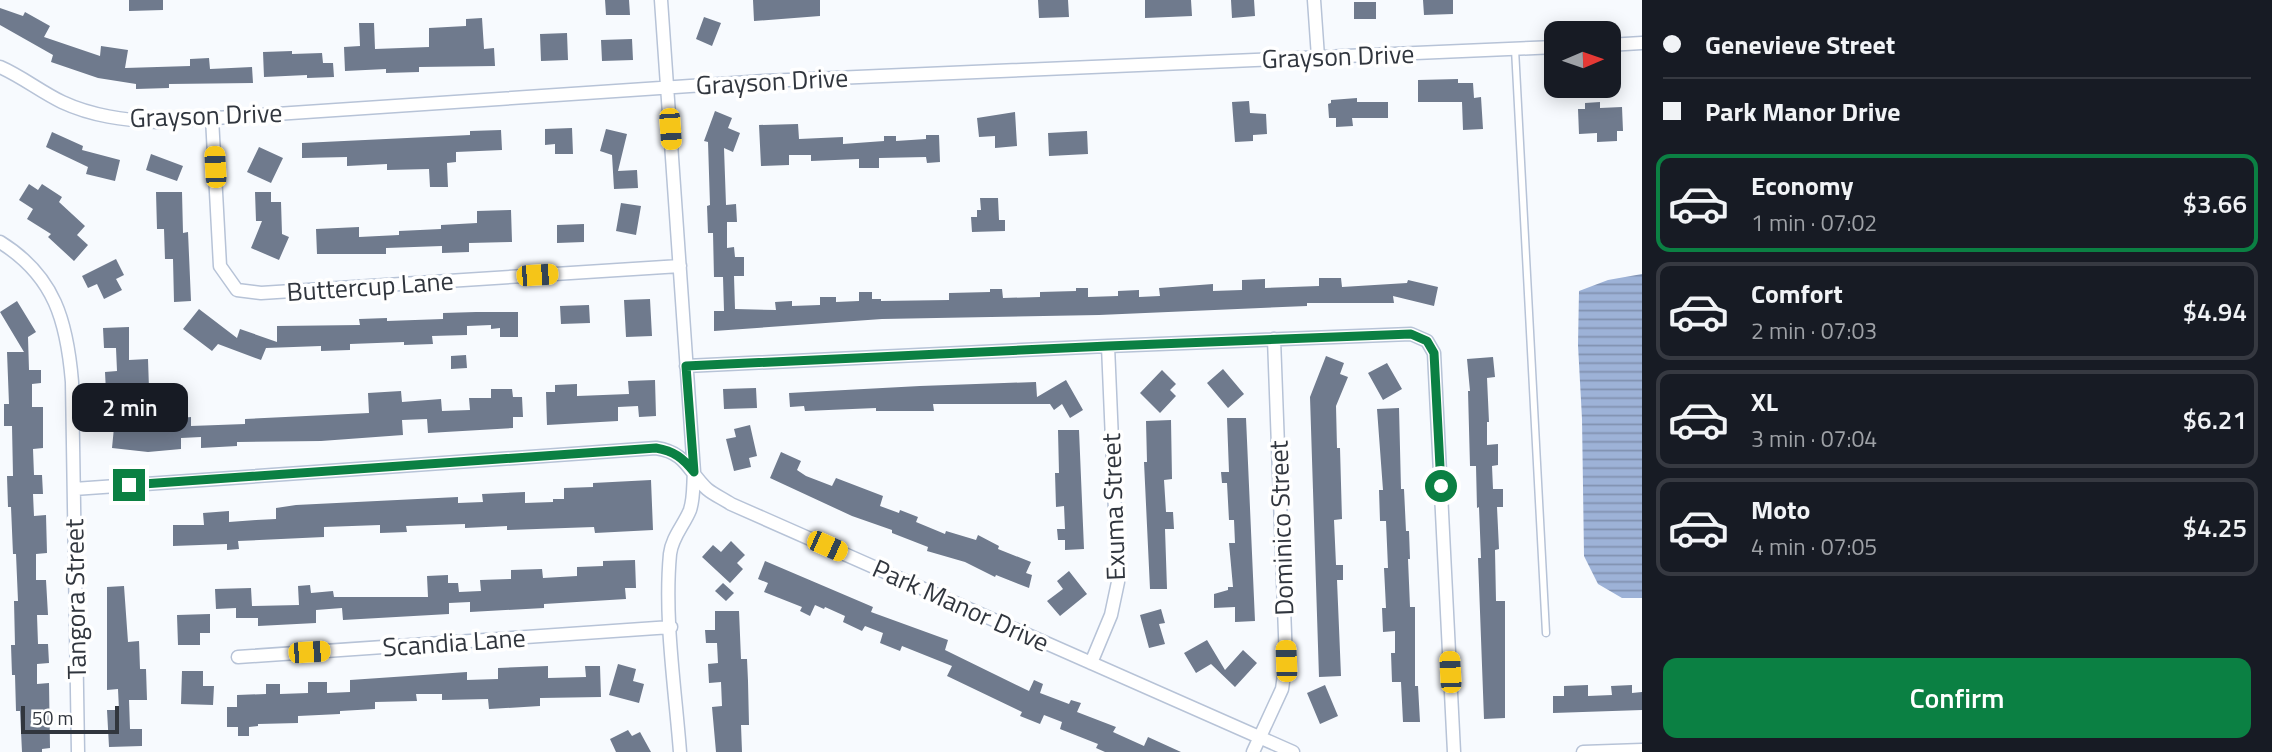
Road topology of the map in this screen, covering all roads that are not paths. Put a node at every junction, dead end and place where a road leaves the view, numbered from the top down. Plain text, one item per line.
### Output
1 (661, 0) edge
2 (1314, 0) edge
3 (1642, 43) edge
4 (1621, 44) edge
5 (1544, 48) edge
6 (1515, 49) junction
7 (1318, 57) junction
8 (0, 67) edge
9 (666, 87) junction
10 (212, 118) junction
11 (0, 242) edge
12 (680, 266) junction
13 (1274, 339) junction
14 (1108, 346) junction
15 (686, 366) junction
16 (694, 472) junction
17 (74, 489) junction
18 (671, 626) junction
19 (1546, 633) dead end
20 (238, 657) dead end
21 (1091, 663) junction
22 (1259, 738) junction
23 (1642, 750) edge
24 (78, 752) edge
25 (680, 752) edge
26 (1254, 752) edge
27 (1293, 752) edge
28 (1454, 752) edge
29 (1583, 752) edge

1 - 9 street
2 - 7 street
3 - 4 street
5 - 6 street, Grayson Drive
6 - 7 street, Grayson Drive
6 - 19 lane
7 - 9 street, Grayson Drive
8 - 10 street, Grayson Drive
9 - 10 street, Grayson Drive
9 - 12 street
10 - 12 street, Buttercup Lane
11 - 17 street
12 - 15 street
13 - 14 street
13 - 22 street, Dominico Street
13 - 28 street
14 - 15 street
14 - 21 street, Exuma Street
15 - 16 street
16 - 17 street, Park Manor Drive
16 - 18 street
16 - 21 street, Park Manor Drive
17 - 24 street, Tangora Street
18 - 20 street, Scandia Lane
18 - 25 street
21 - 22 street, Park Manor Drive
22 - 26 street, Dominico Street
22 - 27 street, Park Manor Drive
23 - 29 street

